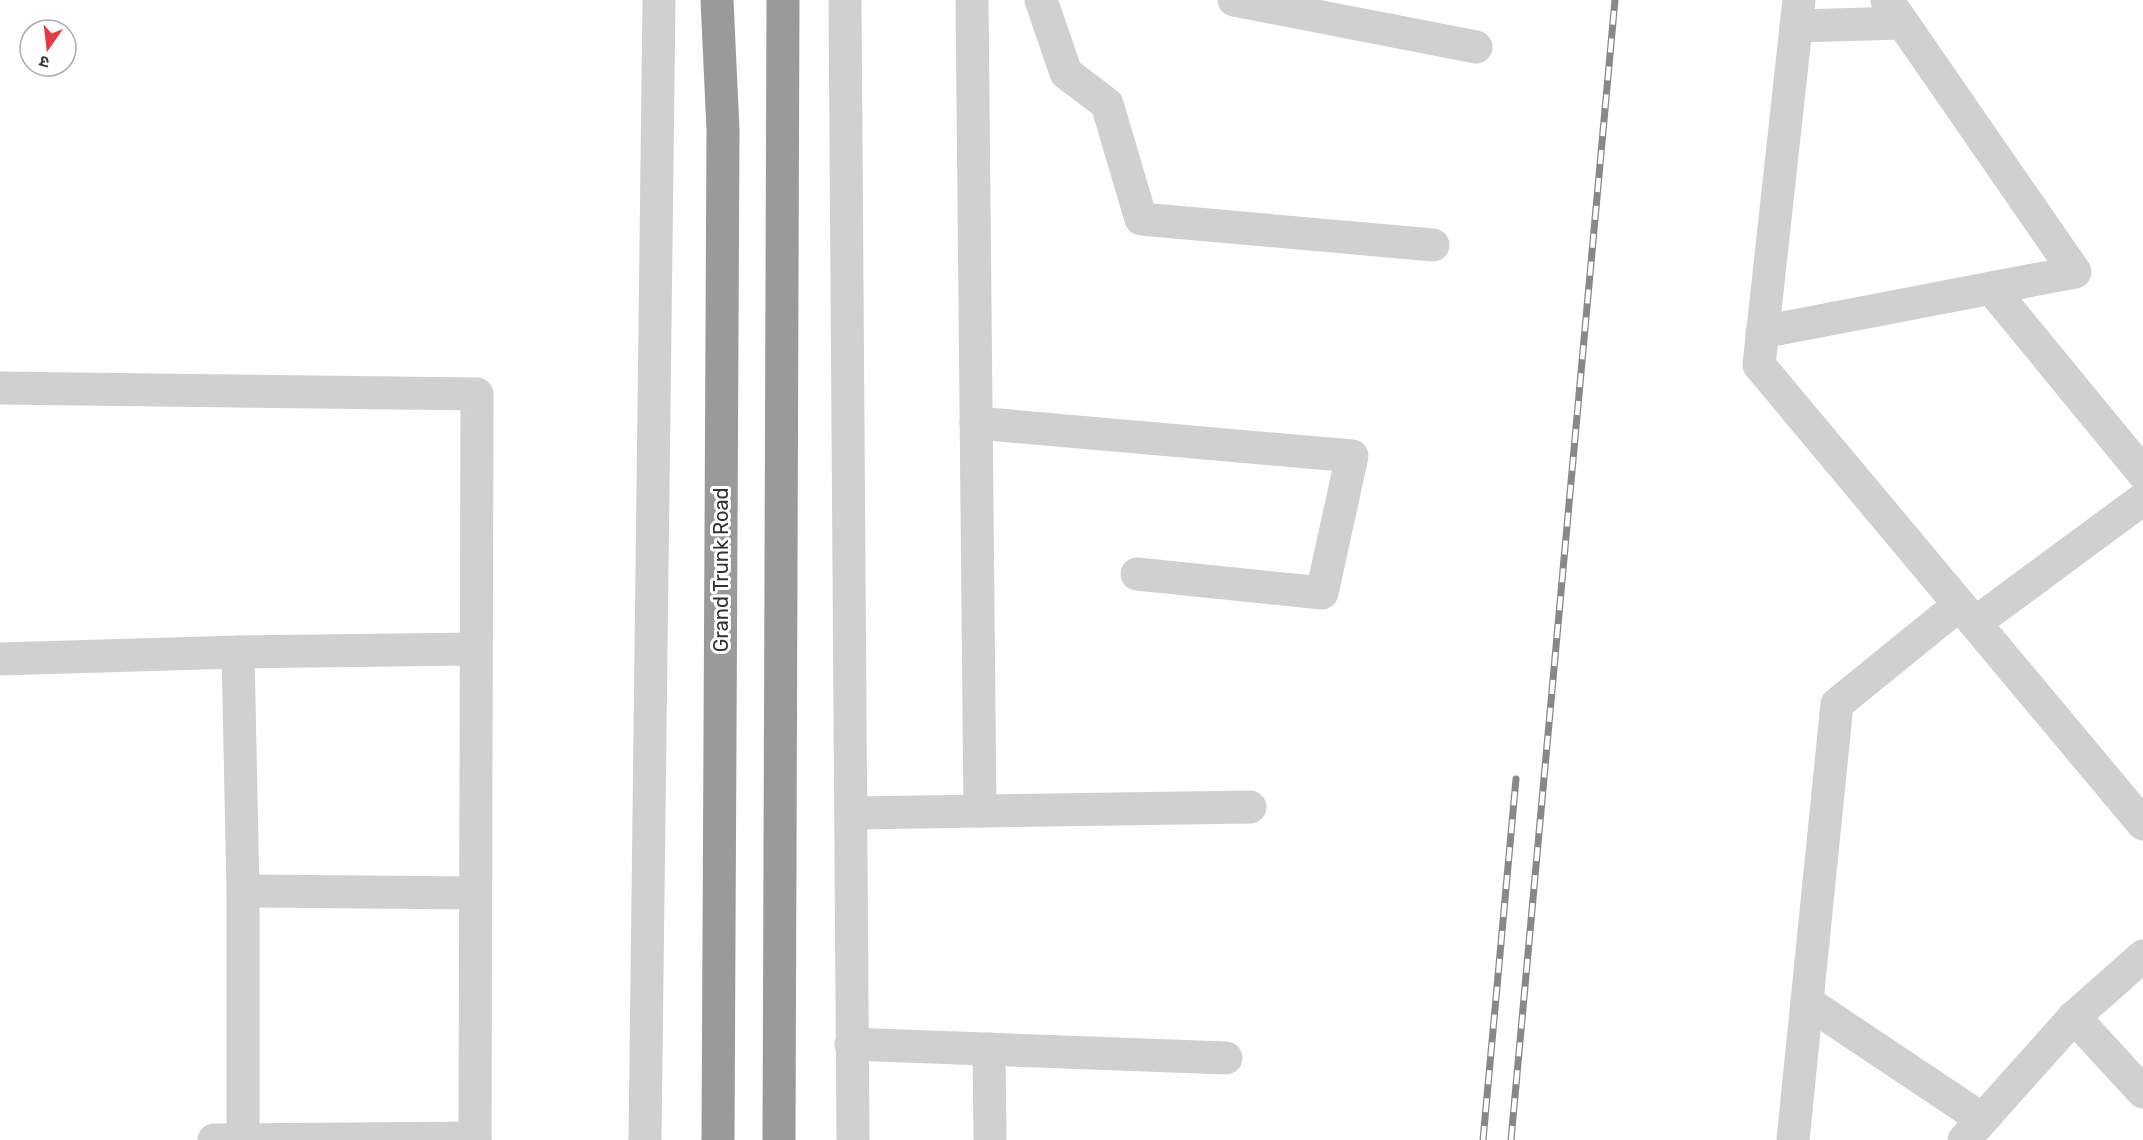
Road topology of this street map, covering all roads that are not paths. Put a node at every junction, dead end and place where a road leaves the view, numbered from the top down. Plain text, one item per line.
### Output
1 (659, 0) edge
2 (717, 0) edge
3 (783, 0) edge
4 (845, 0) edge
5 (972, 0) edge
6 (1041, 0) edge
7 (1234, 0) edge
8 (1895, 11) edge
9 (1363, 12) edge
10 (1797, 13) edge
11 (1476, 47) dead end
12 (1433, 245) dead end
13 (1991, 288) junction
14 (1762, 332) junction
15 (0, 388) edge
16 (976, 423) junction
17 (2143, 473) edge
18 (2143, 500) edge
19 (1137, 574) dead end
20 (1967, 614) junction
21 (476, 649) junction
22 (238, 652) junction
23 (0, 659) edge
24 (1250, 807) dead end
25 (980, 811) junction
26 (852, 813) junction
27 (2143, 824) edge
28 (243, 891) junction
29 (475, 893) junction
30 (2143, 956) edge
31 (1807, 1002) junction
32 (2074, 1017) junction
33 (851, 1044) junction
34 (989, 1049) junction
35 (1226, 1058) dead end
36 (2143, 1092) edge
37 (1973, 1129) edge
38 (228, 1139) edge
39 (475, 1139) edge
40 (645, 1140) edge
41 (718, 1140) edge
42 (778, 1140) edge
43 (853, 1140) edge
44 (990, 1140) edge
45 (1792, 1140) edge

1 - 40 street
2 - 41 highway, Grand Trunk Road
3 - 42 highway
4 - 26 street
5 - 16 street
6 - 12 street
7 - 9 street
8 - 10 street
8 - 13 street
9 - 11 street
10 - 14 street
13 - 14 street
13 - 17 street
14 - 20 street
15 - 21 street
16 - 19 street
16 - 25 street
18 - 20 street
20 - 27 street
20 - 31 street
21 - 22 street
21 - 29 street
22 - 23 street
22 - 28 street
24 - 25 street
25 - 26 street
26 - 33 street
28 - 29 street
28 - 38 street
29 - 39 street
30 - 32 street
31 - 37 street
31 - 45 street
32 - 36 street
32 - 37 street
33 - 34 street
33 - 43 street
34 - 35 street
34 - 44 street
38 - 39 street

